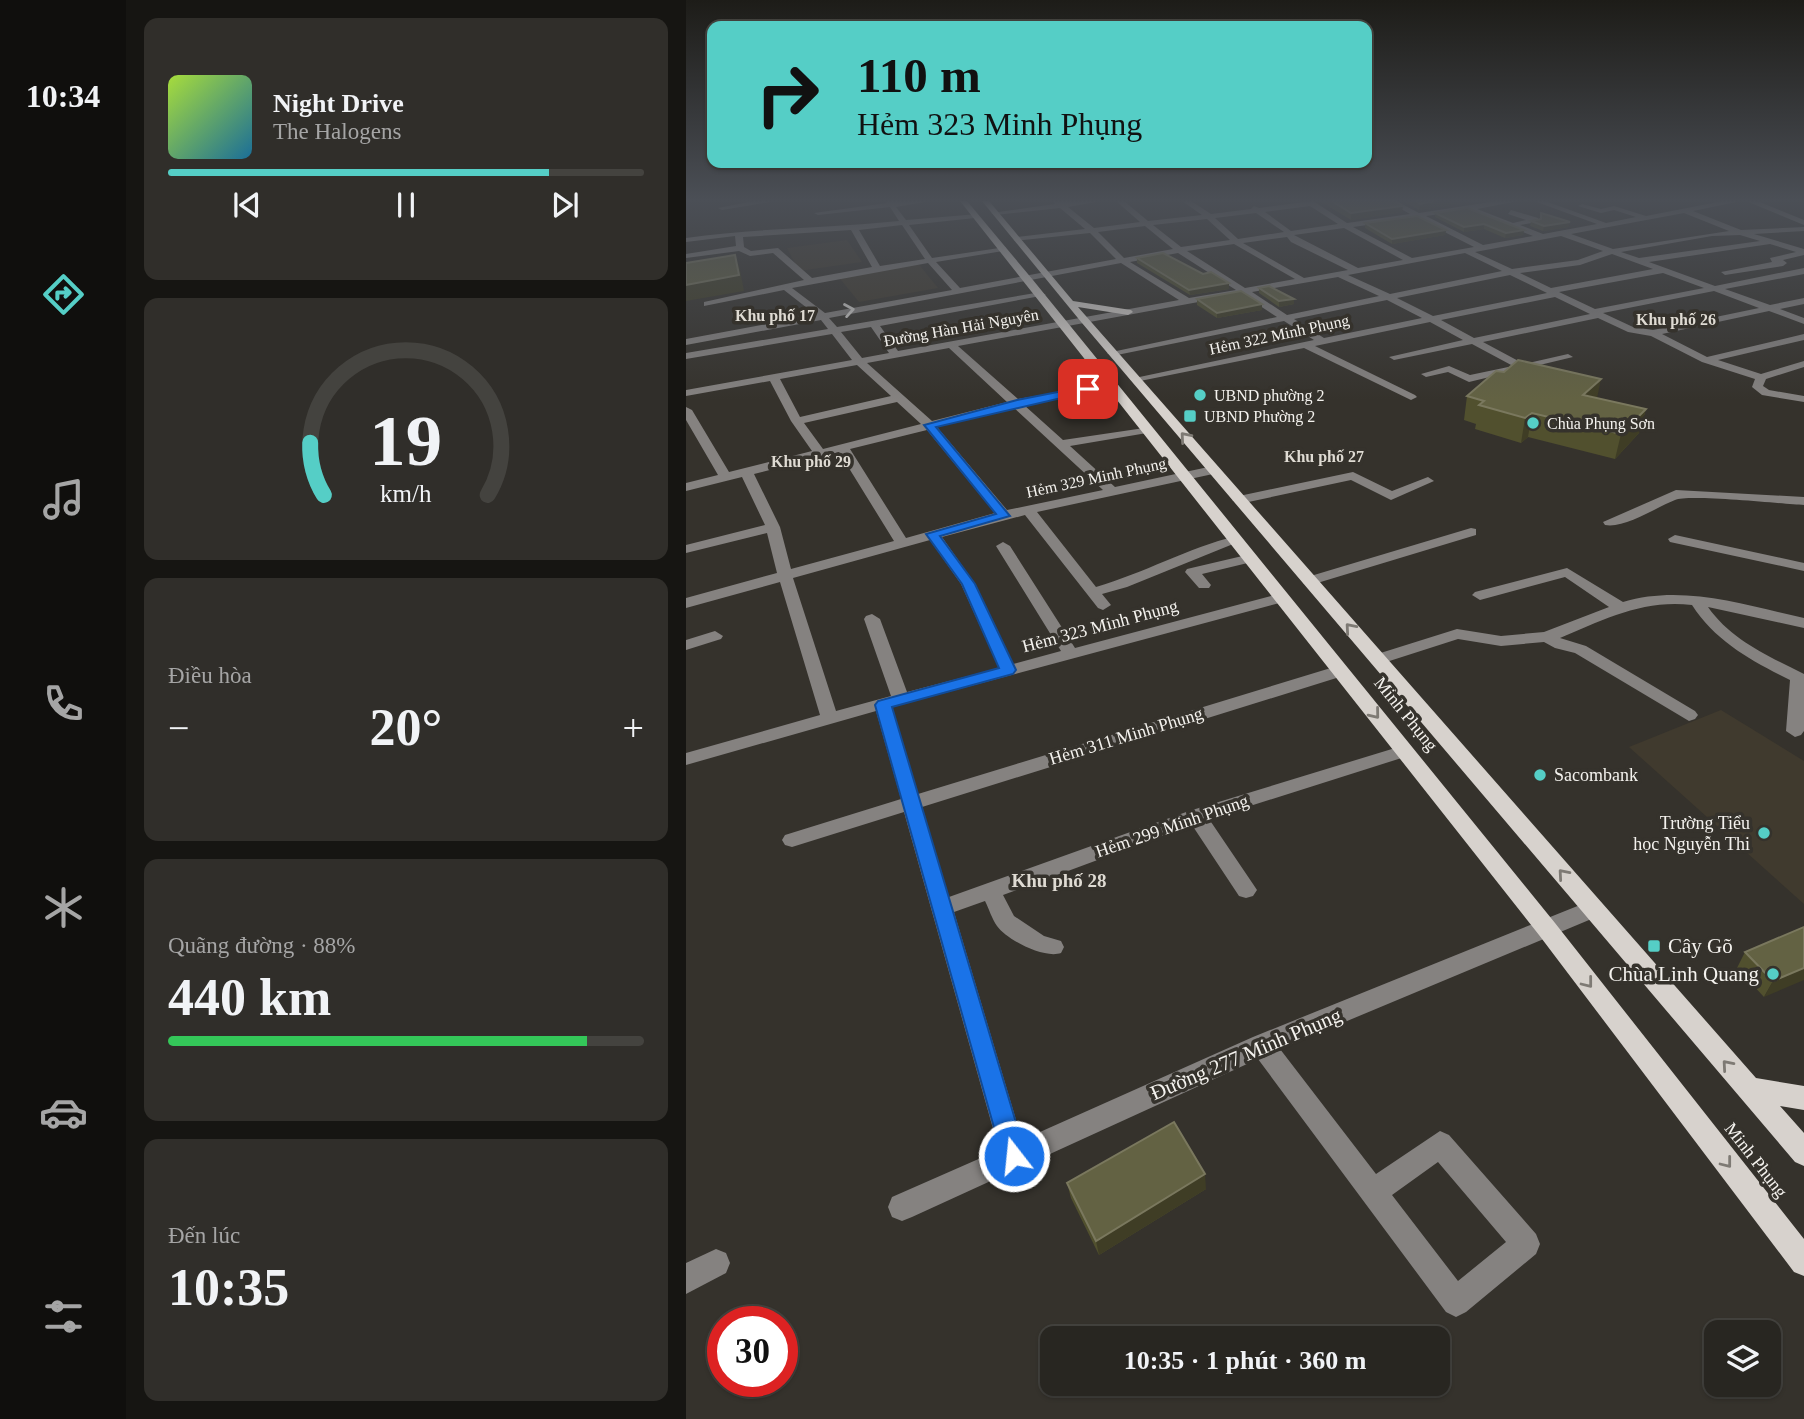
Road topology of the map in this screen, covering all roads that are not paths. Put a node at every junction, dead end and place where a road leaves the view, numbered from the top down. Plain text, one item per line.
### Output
1 (795, 267) edge
2 (882, 267) edge
3 (937, 267) edge
4 (1018, 267) edge
5 (1042, 267) edge
6 (1080, 267) edge
7 (1133, 267) edge
8 (1207, 267) edge
9 (1280, 267) edge
10 (1351, 267) edge
11 (1378, 267) edge
12 (1501, 267) edge
13 (1544, 267) edge
14 (1654, 267) edge
15 (1756, 267) edge
16 (877, 268) joint
17 (1662, 270) junction
18 (1358, 271) junction
19 (1804, 271) edge
20 (1511, 272) junction
21 (1725, 272) dead end
22 (1047, 273) junction
23 (1339, 274) junction
24 (1026, 277) junction
25 (809, 280) junction
26 (1304, 281) junction
27 (786, 287) junction
28 (1713, 288) junction
29 (958, 291) junction
30 (1245, 291) junction
31 (1553, 293) junction
32 (1041, 295) junction
33 (1391, 298) junction
34 (1804, 301) edge
35 (1188, 302) junction
36 (1070, 303) junction
37 (707, 304) edge
38 (1773, 310) junction
39 (1128, 312) junction
40 (1596, 314) junction
41 (822, 315) junction
42 (1330, 317) junction
43 (1287, 318) junction
44 (1429, 318) junction
45 (1085, 321) junction
46 (1804, 321) edge
47 (874, 324) junction
48 (1064, 324) junction
49 (835, 330) junction
50 (1631, 330) junction
51 (1357, 333) junction
52 (1653, 333) junction
53 (1804, 337) edge
54 (1473, 340) junction
55 (1322, 341) junction
56 (686, 342) edge
57 (951, 345) junction
58 (1306, 345) junction
59 (1651, 346) dead end
60 (1112, 353) junction
61 (896, 355) junction
62 (686, 356) edge
63 (1394, 357) dead end
64 (1569, 357) dead end
65 (1706, 360) junction
66 (859, 361) junction
67 (1804, 364) edge
68 (1523, 367) junction
69 (1426, 374) dead end
70 (773, 377) junction
71 (1761, 377) junction
72 (1135, 379) junction
73 (1112, 384) junction
74 (686, 393) edge
75 (1411, 397) dead end
76 (899, 398) junction
77 (1804, 399) edge
78 (1017, 403) junction
79 (686, 410) edge
80 (797, 421) junction
81 (929, 425) junction
82 (1147, 429) junction
83 (1061, 444) junction
84 (842, 446) junction
85 (818, 452) junction
86 (1213, 470) junction
87 (746, 471) junction
88 (725, 476) junction
89 (1185, 476) junction
90 (1428, 481) dead end
91 (686, 487) edge
92 (1112, 491) junction
93 (1239, 500) junction
94 (1804, 501) edge
95 (1028, 510) junction
96 (1004, 516) junction
97 (1610, 522) dead end
98 (773, 527) junction
99 (1471, 532) dead end
100 (933, 534) junction
101 (1236, 540) junction
102 (1675, 540) dead end
103 (902, 542) junction
104 (1003, 546) dead end
105 (686, 549) edge
106 (1251, 558) junction
107 (1804, 567) edge
108 (785, 575) junction
109 (1309, 580) junction
110 (1204, 585) dead end
111 (1094, 592) junction
112 (1480, 595) dead end
113 (1282, 598) junction
114 (686, 603) edge
115 (1698, 603) junction
116 (1103, 605) dead end
117 (1623, 609) junction
118 (872, 619) dead end
119 (1804, 623) edge
120 (715, 636) dead end
121 (1547, 637) junction
122 (686, 645) edge
123 (1071, 654) junction
124 (1377, 660) junction
125 (1008, 670) junction
126 (1340, 671) junction
127 (892, 702) junction
128 (1689, 715) dead end
129 (830, 718) junction
130 (1795, 731) dead end
131 (1405, 751) junction
132 (686, 759) edge
133 (911, 801) junction
134 (1196, 816) junction
135 (792, 840) dead end
136 (1246, 890) dead end
137 (990, 891) junction
138 (942, 908) junction
139 (1593, 909) junction
140 (1547, 929) junction
141 (1053, 947) dead end
142 (1262, 1045) junction
143 (1749, 1089) junction
144 (1804, 1098) edge
145 (1804, 1153) edge
146 (1014, 1156) junction
147 (1373, 1193) junction
148 (902, 1207) dead end
149 (1804, 1262) edge
150 (716, 1264) dead end
151 (686, 1279) edge

1 - 25 street
2 - 16 street
3 - 29 street
4 - 24 main road, Minh Phụng
5 - 22 main road, Minh Phụng
6 - 22 street
7 - 35 street
8 - 30 street
9 - 26 street
10 - 18 street
11 - 18 street, Đường Hàn Hải Nguyên
12 - 20 street
13 - 20 street
14 - 17 street
15 - 21 street
16 - 25 street
17 - 28 street
17 - 31 street, Hẻm 322 Minh Phụng
18 - 23 street, Đường Hàn Hải Nguyên
19 - 28 street
20 - 31 street
20 - 33 street
22 - 24 street
22 - 36 main road, Minh Phụng
23 - 26 street, Đường Hàn Hải Nguyên
23 - 33 street
24 - 29 street
24 - 32 main road, Minh Phụng
25 - 27 street
26 - 30 street, Đường Hàn Hải Nguyên
27 - 37 street
27 - 41 street
28 - 38 street
28 - 40 street
41 -> 29 street
30 - 35 street, Đường Hàn Hải Nguyên
30 - 43 street
31 - 40 street
31 - 44 street, Hẻm 322 Minh Phụng
32 - 47 street
32 - 48 main road, Minh Phụng
33 - 42 street
33 - 44 street
34 - 38 street
35 - 39 street, Đường Hàn Hải Nguyên
36 - 39 main road
36 - 45 main road, Minh Phụng
38 - 46 street
38 - 52 street
39 - 45 street, Đường Hàn Hải Nguyên
40 - 50 street
40 - 54 street
41 - 49 street
41 - 56 street
42 - 43 street
42 - 51 street
43 - 55 street
43 - 60 street
44 - 51 street, Hẻm 322 Minh Phụng
44 - 54 street
45 - 48 street, Đường Hàn Hải Nguyên
45 - 60 main road, Minh Phụng
47 - 49 street
47 - 61 street
48 - 57 street, Đường Hàn Hải Nguyên
48 - 73 main road, Minh Phụng
49 - 62 street
49 - 66 street
50 - 52 street
50 - 59 street
51 - 55 street, Hẻm 322 Minh Phụng
52 - 65 street
53 - 65 street
54 - 63 street
54 - 68 street
55 - 58 street, Hẻm 322 Minh Phụng
57 - 61 street, Đường Hàn Hải Nguyên
57 - 78 street
58 - 72 street, Hẻm 322 Minh Phụng
58 - 75 street
60 - 72 main road, Minh Phụng
61 - 66 street, Đường Hàn Hải Nguyên
64 - 68 street
65 - 71 street
66 - 70 street, Đường Hàn Hải Nguyên
66 - 76 street
67 - 71 street
68 - 69 street
70 - 74 street, Đường Hàn Hải Nguyên
70 - 80 street
71 - 77 street
86 -> 72 main road, Minh Phụng
73 - 78 street
73 - 82 main road, Minh Phụng
76 - 80 street
76 - 81 street
78 - 81 street
78 - 83 street
79 - 88 street
80 - 85 street
81 - 84 street
81 - 96 street
82 - 83 street
82 - 89 main road, Minh Phụng
83 - 92 street
84 - 85 street
84 - 103 street
85 - 87 street
86 - 89 street, Hẻm 329 Minh Phụng
86 - 93 main road, Minh Phụng
87 - 88 street
87 - 98 street
88 - 91 street
89 - 92 street, Hẻm 329 Minh Phụng
89 - 101 main road, Minh Phụng
90 - 93 street
92 - 95 street, Hẻm 329 Minh Phụng
93 - 109 main road, Minh Phụng
94 - 97 street
95 - 96 street, Hẻm 329 Minh Phụng
95 - 111 street
96 - 100 street, Hẻm 329 Minh Phụng
98 - 105 street
98 - 108 street
99 - 109 street
100 - 103 street, Hẻm 329 Minh Phụng
100 - 125 street
101 - 106 main road, Minh Phụng
101 - 111 street
102 - 107 street
103 - 108 street, Hẻm 329 Minh Phụng
104 - 123 street
106 - 110 street
106 - 113 main road, Minh Phụng
108 - 114 street, Hẻm 329 Minh Phụng
108 - 129 street
124 -> 109 main road, Minh Phụng
111 - 116 street
112 - 117 street
113 - 123 street, Hẻm 323 Minh Phụng
113 - 126 main road, Minh Phụng
115 - 117 street
115 - 119 street
115 - 130 street
117 - 121 street
118 - 127 street
120 - 122 street
121 - 124 street
121 - 128 street
123 - 125 street, Hẻm 323 Minh Phụng
139 -> 124 main road, Minh Phụng
125 - 127 street, Hẻm 323 Minh Phụng
126 -> 131 main road, Minh Phụng
126 - 133 street, Hẻm 311 Minh Phụng
127 - 129 street, Hẻm 323 Minh Phụng
127 - 133 street
129 - 132 street, Hẻm 323 Minh Phụng
131 - 134 street, Hẻm 299 Minh Phụng
131 - 140 main road, Minh Phụng
133 - 135 street, Hẻm 311 Minh Phụng
133 - 138 street
134 - 136 street
134 - 137 street, Hẻm 299 Minh Phụng
137 - 138 street, Hẻm 299 Minh Phụng
137 - 141 street
138 - 146 street
139 - 140 street, Đường 277 Minh Phụng
143 -> 139 main road, Minh Phụng
140 - 142 street, Đường 277 Minh Phụng
140 -> 149 main road, Minh Phụng
142 - 146 street, Đường 277 Minh Phụng
142 - 147 street
143 - 144 main road
143 - 145 main road, Minh Phụng
146 - 148 street, Đường 277 Minh Phụng
147 - 147 street
150 - 151 street

